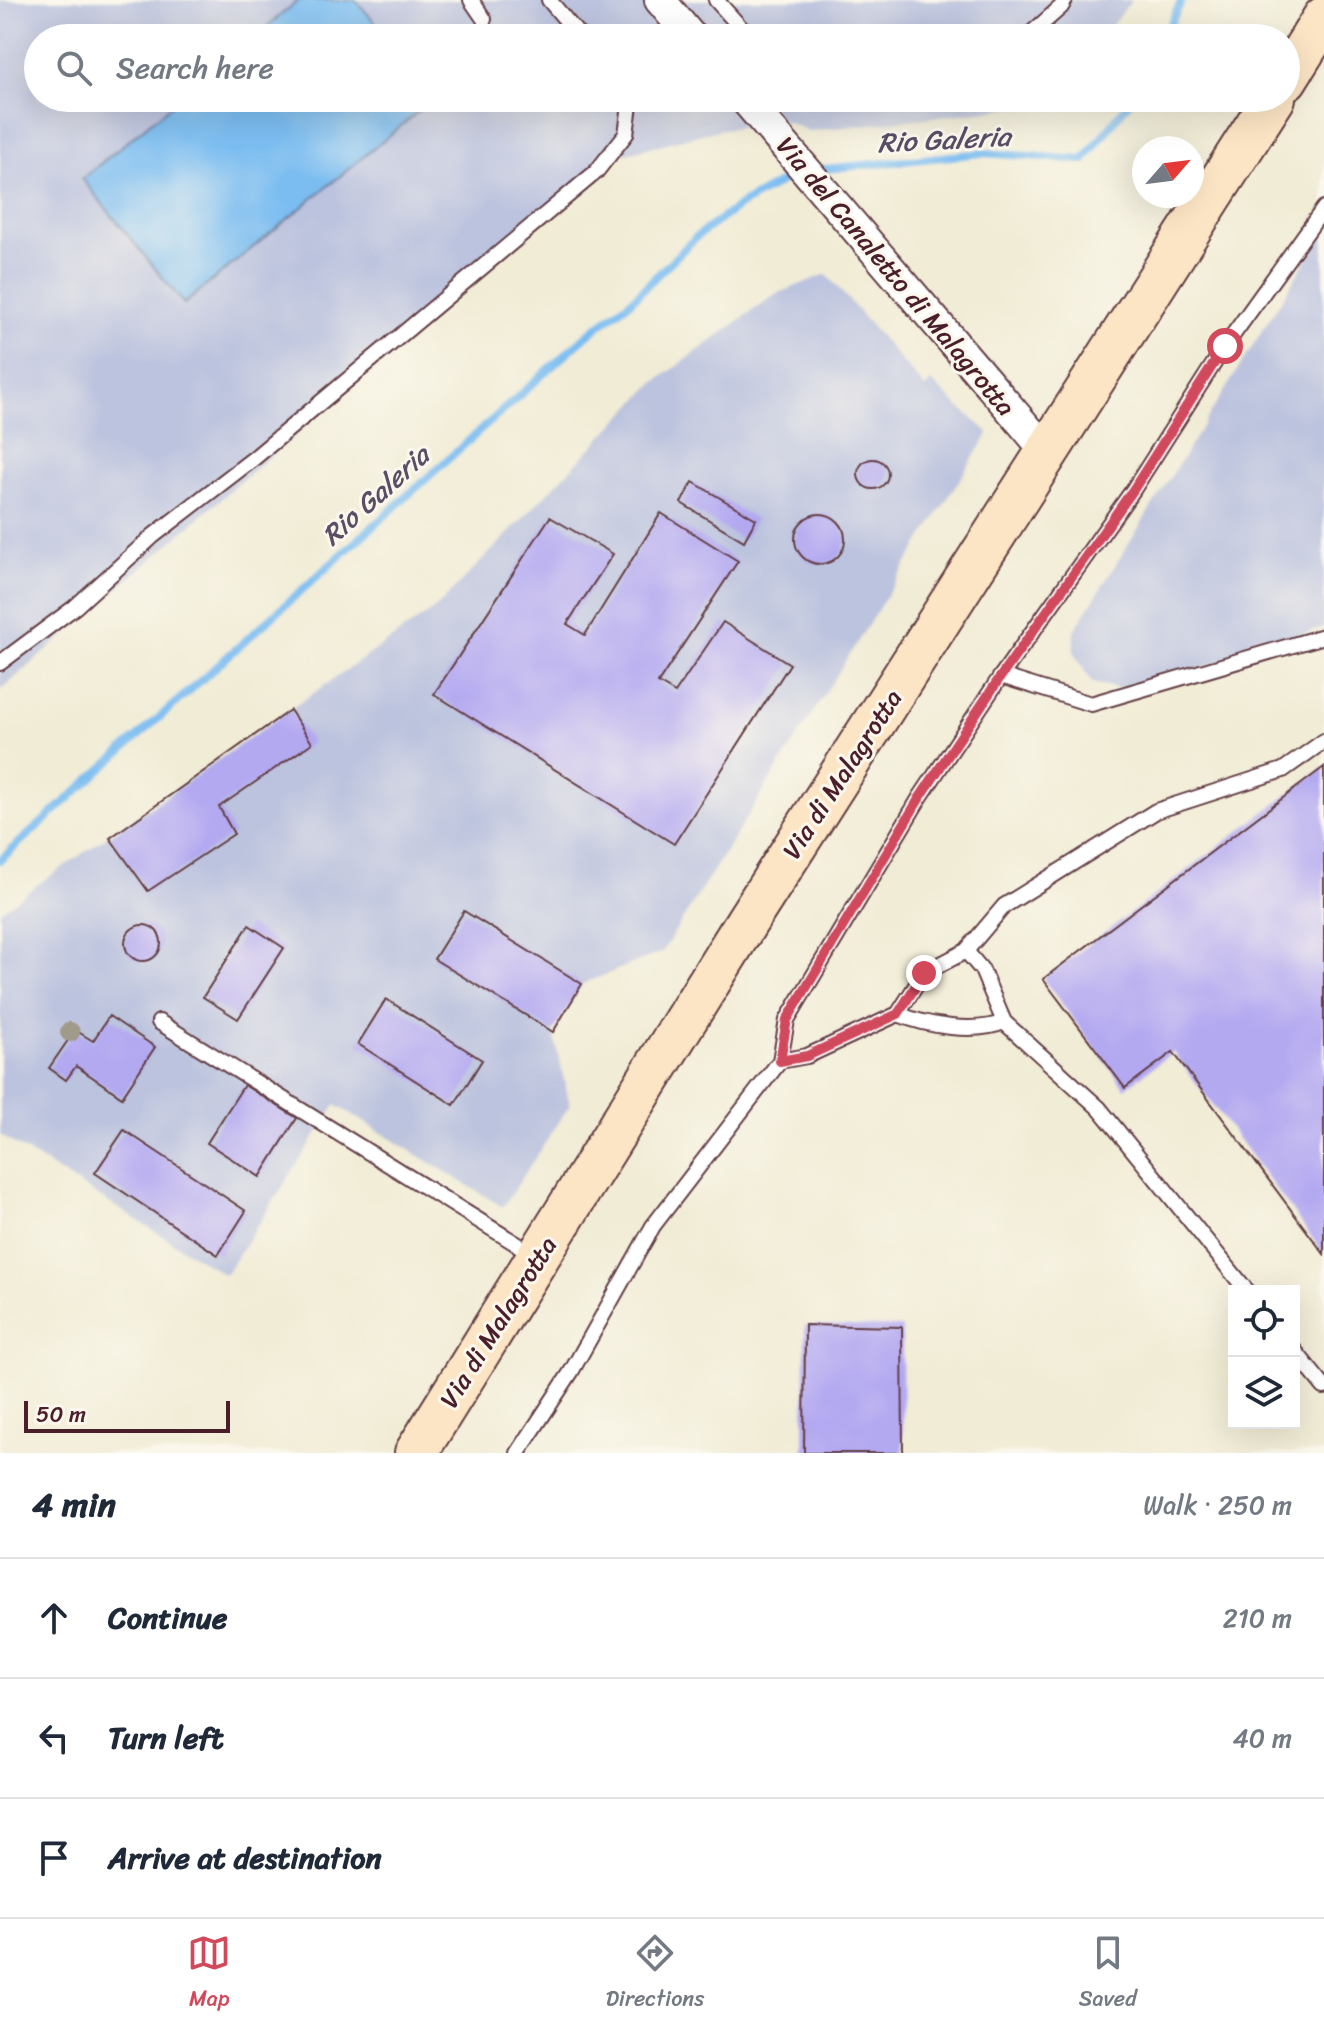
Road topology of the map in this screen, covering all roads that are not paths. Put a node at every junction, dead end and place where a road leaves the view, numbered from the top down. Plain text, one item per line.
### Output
1 (471, 0) edge
2 (549, 0) edge
3 (660, 0) edge
4 (716, 0) edge
5 (1065, 0) edge
6 (1324, 18) edge
7 (484, 19) dead end
8 (569, 24) edge
9 (680, 24) edge
10 (737, 24) edge
11 (1042, 24) edge
12 (1300, 57) edge
13 (629, 112) edge
14 (756, 112) edge
15 (1265, 112) edge
16 (1324, 208) edge
17 (1048, 453) junction
18 (1324, 636) edge
19 (0, 663) edge
20 (1001, 676) junction
21 (1324, 741) edge
22 (966, 951) junction
23 (898, 1014) junction
24 (159, 1022) dead end
25 (1004, 1022) junction
26 (780, 1061) junction
27 (538, 1257) junction
28 (1242, 1285) edge
29 (1300, 1357) edge
30 (1324, 1387) edge
31 (416, 1453) edge
32 (518, 1453) edge

1 - 7 lane
2 - 8 lane
3 - 9 street
4 - 10 lane
5 - 11 lane
6 - 12 main road
13 - 19 lane
14 - 17 street, Via del Canaletto di Malagrotta
15 - 17 main road, Via di Malagrotta
16 - 20 lane
17 - 27 main road, Via di Malagrotta
18 - 20 lane
20 - 26 lane
21 - 22 lane
22 - 23 lane
22 - 25 lane
23 - 25 lane
23 - 26 lane
24 - 27 lane
25 - 28 lane
26 - 32 lane
27 - 31 main road, Via di Malagrotta
29 - 30 lane

